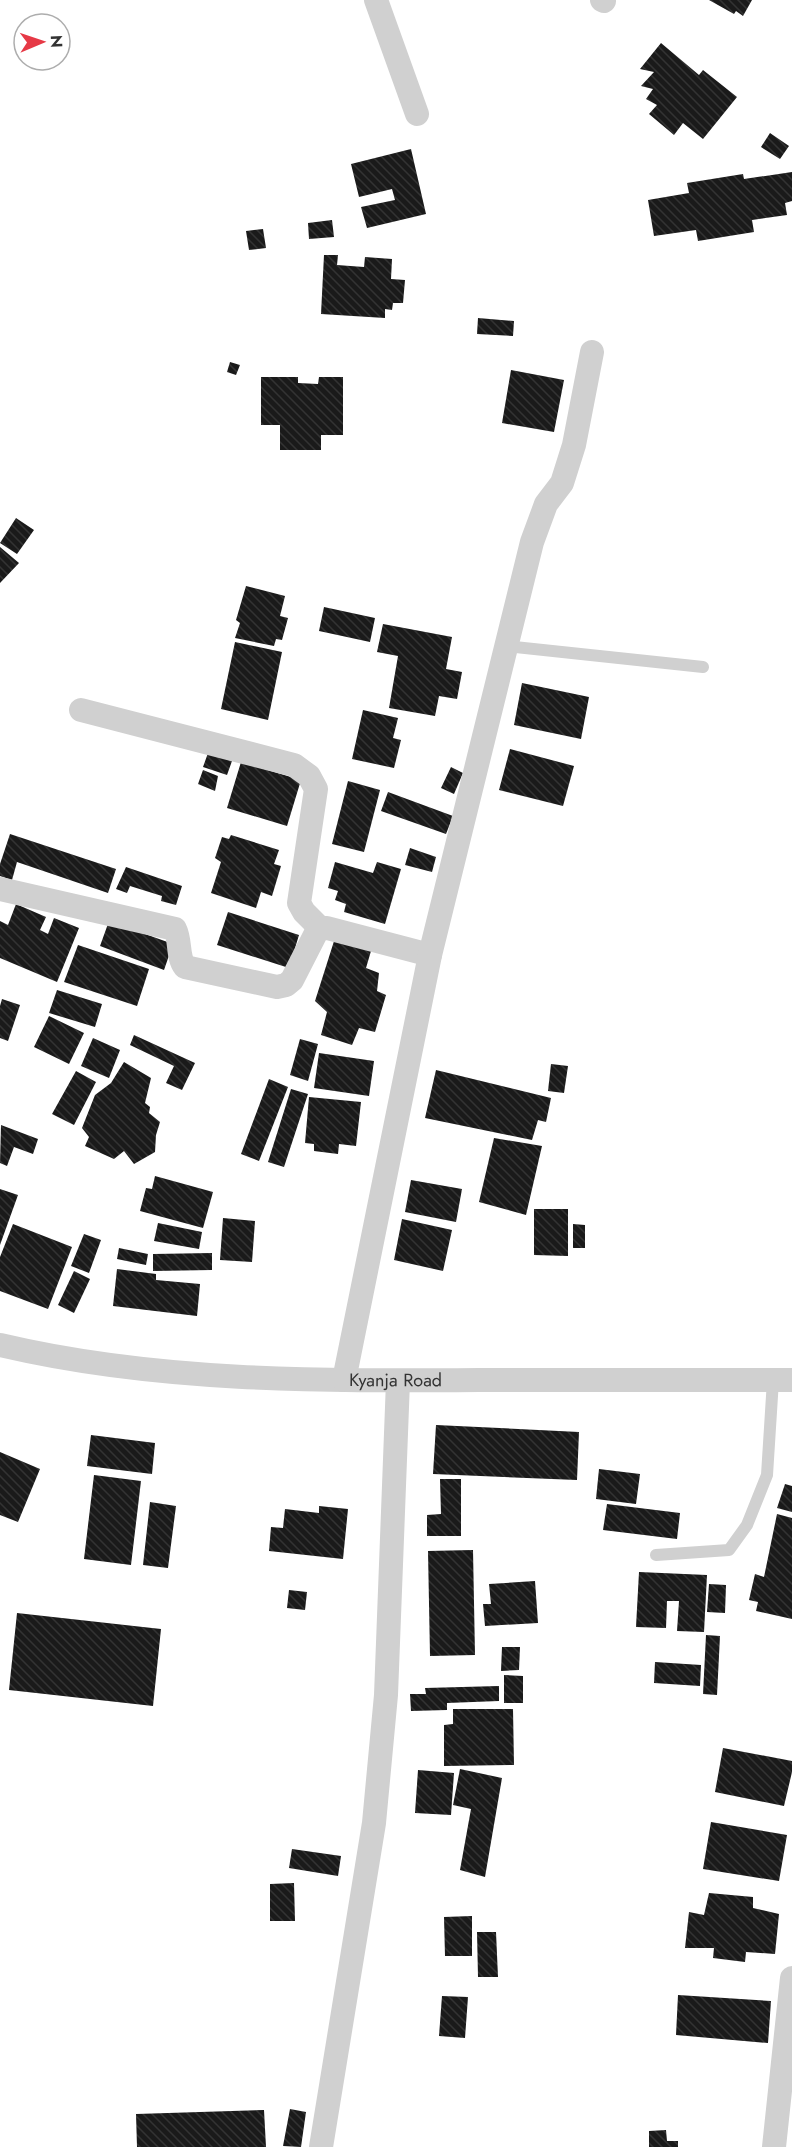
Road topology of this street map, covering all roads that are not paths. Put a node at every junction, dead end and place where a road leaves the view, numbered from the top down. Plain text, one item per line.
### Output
1 (376, 0) edge
2 (417, 114) dead end
3 (592, 352) dead end
4 (506, 646) junction
5 (703, 667) dead end
6 (81, 710) dead end
7 (0, 889) edge
8 (320, 928) junction
9 (430, 955) junction
10 (0, 1345) edge
11 (344, 1380) junction
12 (783, 1380) edge
13 (398, 1381) junction
14 (656, 1555) dead end
15 (792, 1978) edge
16 (321, 2147) edge
17 (774, 2147) edge

1 - 2 street
3 - 4 street
4 - 5 lane
4 - 9 street
6 - 8 street
7 - 8 street
8 - 9 street
9 - 11 street
10 - 11 street, Kyanja Road
11 - 13 street, Kyanja Road
12 - 13 street, Kyanja Road
12 - 14 lane
13 - 16 street
15 - 17 street

